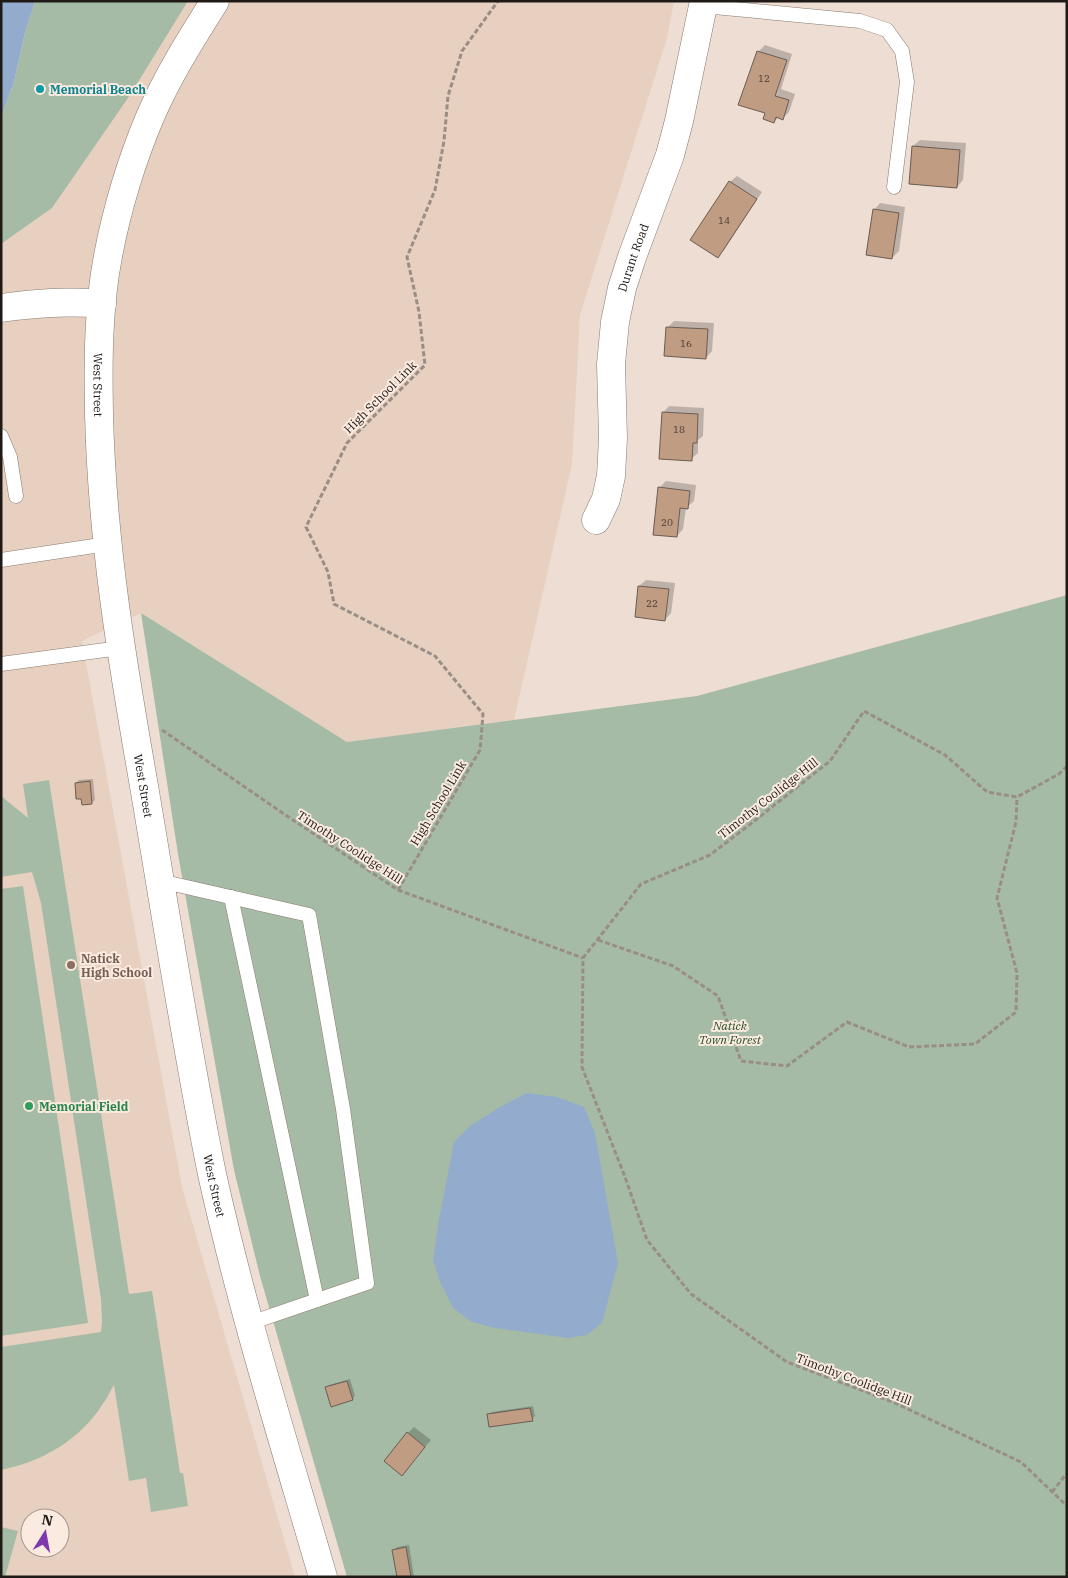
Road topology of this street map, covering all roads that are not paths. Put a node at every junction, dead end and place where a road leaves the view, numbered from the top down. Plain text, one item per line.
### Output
1 (215, 1) edge
2 (703, 4) edge
3 (894, 187) dead end
4 (102, 304) junction
5 (1, 308) edge
6 (1, 436) edge
7 (16, 496) dead end
8 (596, 520) dead end
9 (107, 544) junction
10 (1, 560) edge
11 (120, 648) junction
12 (1, 664) edge
13 (160, 881) junction
14 (231, 897) junction
15 (317, 1300) junction
16 (250, 1323) junction
17 (323, 1577) edge

1 - 4 street, West Street
2 - 3 lane
2 - 8 street, Durant Road
4 - 5 street
4 - 9 street, West Street
6 - 7 lane
9 - 10 lane
9 - 11 street, West Street
11 - 12 lane
11 - 13 street, West Street
13 - 14 lane
13 - 16 street, West Street
14 - 15 lane
14 - 15 lane
15 - 16 lane
16 - 17 street, West Street

